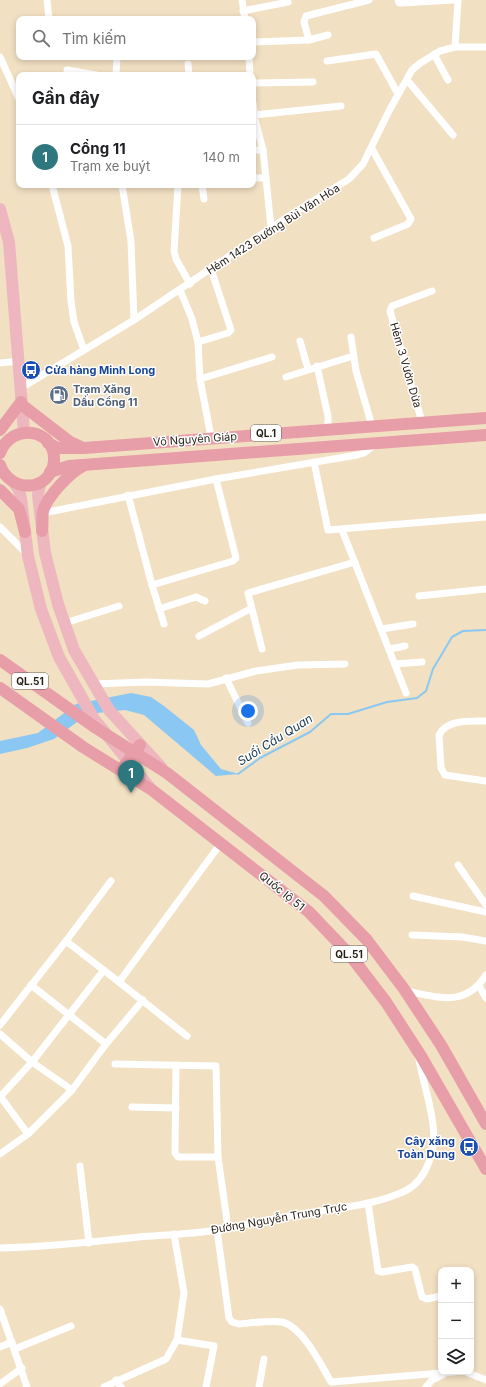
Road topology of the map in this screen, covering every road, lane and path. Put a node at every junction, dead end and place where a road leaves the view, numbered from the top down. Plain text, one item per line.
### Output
1 (47, 0) edge
2 (242, 0) edge
3 (369, 0) edge
4 (398, 0) edge
5 (453, 0) edge
6 (458, 0) edge
7 (288, 2) dead end
8 (244, 11) junction
9 (49, 16) edge
10 (245, 16) edge
11 (328, 35) dead end
12 (309, 40) junction
13 (256, 42) edge
14 (455, 47) junction
15 (486, 47) edge
16 (434, 54) junction
17 (0, 57) edge
18 (117, 60) edge
19 (249, 60) edge
20 (327, 61) dead end
21 (188, 64) dead end
22 (67, 70) dead end
23 (79, 72) edge
24 (116, 72) edge
25 (189, 72) edge
26 (250, 72) edge
27 (407, 80) junction
28 (448, 80) dead end
29 (313, 82) dead end
30 (256, 83) edge
31 (16, 92) edge
32 (398, 94) junction
33 (341, 106) dead end
34 (256, 120) edge
35 (256, 127) edge
36 (453, 135) dead end
37 (372, 149) junction
38 (256, 150) edge
39 (263, 150) junction
40 (256, 178) edge
41 (266, 178) junction
42 (53, 188) edge
43 (122, 188) edge
44 (178, 188) edge
45 (202, 188) edge
46 (204, 199) dead end
47 (0, 208) edge
48 (271, 228) junction
49 (374, 238) dead end
50 (211, 269) junction
51 (190, 284) junction
52 (180, 290) junction
53 (432, 291) dead end
54 (134, 320) junction
55 (351, 337) dead end
56 (300, 341) dead end
57 (198, 342) junction
58 (84, 350) junction
59 (353, 356) junction
60 (272, 357) dead end
61 (19, 361) junction
62 (0, 364) edge
63 (318, 366) junction
64 (308, 369) junction
65 (286, 377) dead end
66 (200, 379) junction
67 (21, 388) junction
68 (21, 404) junction
69 (486, 418) edge
70 (422, 422) junction
71 (372, 426) junction
72 (328, 429) junction
73 (0, 430) edge
74 (24, 432) junction
75 (486, 435) edge
76 (211, 437) junction
77 (48, 443) junction
78 (378, 443) junction
79 (84, 448) junction
80 (0, 450) edge
81 (314, 462) junction
82 (87, 464) junction
83 (0, 465) edge
84 (50, 472) junction
85 (7, 478) edge
86 (216, 479) junction
87 (40, 482) junction
88 (0, 490) edge
89 (128, 495) junction
90 (43, 513) junction
91 (486, 517) edge
92 (0, 527) edge
93 (342, 530) junction
94 (42, 531) junction
95 (25, 532) junction
96 (28, 556) junction
97 (355, 562) junction
98 (152, 585) junction
99 (486, 589) edge
100 (419, 596) dead end
101 (205, 601) dead end
102 (119, 606) dead end
103 (250, 608) junction
104 (159, 609) junction
105 (65, 623) junction
106 (164, 624) dead end
107 (413, 624) dead end
108 (382, 629) junction
109 (199, 636) dead end
110 (405, 646) dead end
111 (390, 649) junction
112 (262, 650) dead end
113 (0, 660) edge
114 (422, 662) dead end
115 (345, 664) dead end
116 (395, 664) junction
117 (226, 678) junction
118 (95, 687) junction
119 (0, 688) edge
120 (406, 692) dead end
121 (486, 721) edge
122 (248, 723) dead end
123 (95, 724) junction
124 (131, 757) junction
125 (486, 781) edge
126 (221, 843) junction
127 (458, 865) dead end
128 (111, 880) dead end
129 (413, 896) dead end
130 (486, 905) edge
131 (486, 912) edge
132 (412, 935) dead end
133 (66, 941) junction
134 (486, 941) edge
135 (104, 970) junction
136 (486, 975) edge
137 (119, 982) junction
138 (31, 985) junction
139 (479, 986) junction
140 (405, 991) junction
141 (486, 998) edge
142 (142, 1000) junction
143 (69, 1014) junction
144 (0, 1025) edge
145 (0, 1034) edge
146 (187, 1036) dead end
147 (106, 1044) junction
148 (418, 1051) junction
149 (32, 1062) junction
150 (115, 1064) dead end
151 (176, 1065) junction
152 (72, 1090) junction
153 (0, 1096) edge
154 (132, 1107) dead end
155 (176, 1108) junction
156 (486, 1124) edge
157 (28, 1134) junction
158 (0, 1154) edge
159 (218, 1157) junction
160 (80, 1166) dead end
161 (486, 1169) edge
162 (368, 1203) junction
163 (228, 1228) junction
164 (216, 1230) junction
165 (174, 1234) junction
166 (88, 1243) junction
167 (0, 1248) edge
168 (438, 1297) edge
169 (0, 1309) edge
170 (71, 1326) dead end
171 (177, 1340) junction
172 (12, 1342) junction
173 (0, 1347) edge
174 (15, 1349) junction
175 (264, 1359) dead end
176 (22, 1368) junction
177 (438, 1373) edge
178 (441, 1375) edge
179 (474, 1375) edge
180 (116, 1380) junction
181 (486, 1380) edge
182 (0, 1384) edge
183 (331, 1384) edge
184 (27, 1387) edge
185 (104, 1387) edge
186 (121, 1387) edge
187 (206, 1387) edge
188 (259, 1387) edge
189 (426, 1387) edge

1 - 9 street
2 - 8 street
3 - 12 street
4 - 5 street
6 - 14 street
7 - 8 street
8 - 10 street
11 - 12 street
12 - 13 street
14 - 15 street, Hẻm 1423 Đường Bùi Văn Hòa
14 - 16 street, Hẻm 1423 Đường Bùi Văn Hòa
16 - 27 street, Hẻm 1423 Đường Bùi Văn Hòa
16 - 28 street
17 - 31 street
18 - 24 street
19 - 26 street
20 - 32 street
21 - 25 street
22 - 23 street
27 - 32 street, Hẻm 1423 Đường Bùi Văn Hòa
27 - 36 street
29 - 30 street
32 - 37 street, Hẻm 1423 Đường Bùi Văn Hòa
33 - 34 street
35 - 39 street
37 - 48 street, Hẻm 1423 Đường Bùi Văn Hòa
37 - 49 street
38 - 39 street
39 - 41 street
40 - 41 street
41 - 48 street
42 - 58 street
43 - 54 street
44 - 51 street
45 - 46 street
47 - 61 main road
48 - 50 street, Hẻm 1423 Đường Bùi Văn Hòa
50 - 51 street, Hẻm 1423 Đường Bùi Văn Hòa
50 - 57 street
51 - 52 street, Hẻm 1423 Đường Bùi Văn Hòa
52 - 54 street, Hẻm 1423 Đường Bùi Văn Hòa
52 - 57 street
53 - 70 street, Hẻm 3 Vườn Dừa
54 - 58 street, Hẻm 1423 Đường Bùi Văn Hòa
55 - 59 street
56 - 64 street
57 - 66 street
58 - 67 street, Hẻm 1423 Đường Bùi Văn Hòa
59 - 63 street
59 - 71 street
60 - 66 street
61 - 62 street
61 - 67 main road
63 - 64 street
63 - 72 street
64 - 65 street
66 - 76 street
67 - 68 main road
68 - 73 highway
68 - 74 main road
68 - 79 highway
69 - 70 highway, Võ Nguyên Giáp / QL.1
70 - 71 highway, Võ Nguyên Giáp / QL.1
71 - 72 highway, Võ Nguyên Giáp / QL.1
72 - 76 highway, Võ Nguyên Giáp / QL.1
74 - 77 highway, QL.1
74 - 80 highway
75 - 78 highway, Võ Nguyên Giáp / QL.1
76 - 79 highway, Võ Nguyên Giáp / QL.1
77 - 79 highway, Võ Nguyên Giáp / QL.1
77 - 84 highway
78 - 81 street
78 - 82 highway, Võ Nguyên Giáp / QL.1
81 - 86 street
81 - 93 street
82 - 84 highway, Võ Nguyên Giáp / QL.1
82 - 90 highway
83 - 85 highway
84 - 87 highway, QL.1
85 - 87 highway
85 - 95 main road
86 - 89 street
86 - 98 street
87 - 94 main road
88 - 95 highway
89 - 90 street
89 - 98 street
90 - 94 highway
91 - 93 street
92 - 96 street
93 - 97 street
94 - 105 main road
95 - 96 main road
96 - 123 main road
97 - 103 street
97 - 108 street
98 - 104 street
99 - 100 street
101 - 104 street
102 - 105 street
103 - 109 street
103 - 112 street
104 - 106 street
105 - 118 main road
107 - 108 street
108 - 111 street
110 - 111 street
111 - 116 street
113 - 123 highway, Quốc lộ 51 / QL.51
114 - 116 street
115 - 117 street
116 - 120 street
117 - 118 street
117 - 122 street
118 - 124 main road
119 - 124 highway, Quốc lộ 51 / QL.51
121 - 125 street
123 - 124 highway, Quốc lộ 51 / QL.51
124 - 126 highway, Quốc lộ 51 / QL.51
124 - 140 highway, Quốc lộ 51 / QL.51
126 - 137 street
126 - 148 highway, Quốc lộ 51 / QL.51
127 - 130 street
128 - 133 street
129 - 131 street
132 - 134 street
133 - 135 street
133 - 138 street
135 - 137 street
135 - 143 street
136 - 139 street
137 - 142 street
138 - 143 street
138 - 144 street
139 - 140 street
139 - 141 street
140 - 156 highway, Quốc lộ 51 / QL.51
142 - 146 street
142 - 147 street
143 - 147 street
143 - 149 street
145 - 149 street
147 - 152 street
148 - 161 highway, Quốc lộ 51 / QL.51
148 - 162 street, Đường Nguyễn Trung Trực
149 - 152 street
149 - 153 street
150 - 151 street
151 - 155 street
151 - 159 street
152 - 157 street
153 - 157 street
154 - 155 street
155 - 159 street
157 - 158 street
159 - 163 street
160 - 166 street
162 - 163 street, Đường Nguyễn Trung Trực
162 - 168 street
163 - 164 street, Đường Nguyễn Trung Trực
164 - 165 street, Đường Nguyễn Trung Trực
164 - 183 street
165 - 166 street, Đường Nguyễn Trung Trực
165 - 171 street
166 - 167 street, Đường Nguyễn Trung Trực
169 - 172 street
170 - 174 street
171 - 180 street
171 - 187 street
172 - 173 street
172 - 174 street
174 - 176 street
175 - 188 street
176 - 182 street
176 - 184 street
177 - 183 street
178 - 189 street
179 - 181 street
180 - 185 street
180 - 186 street

